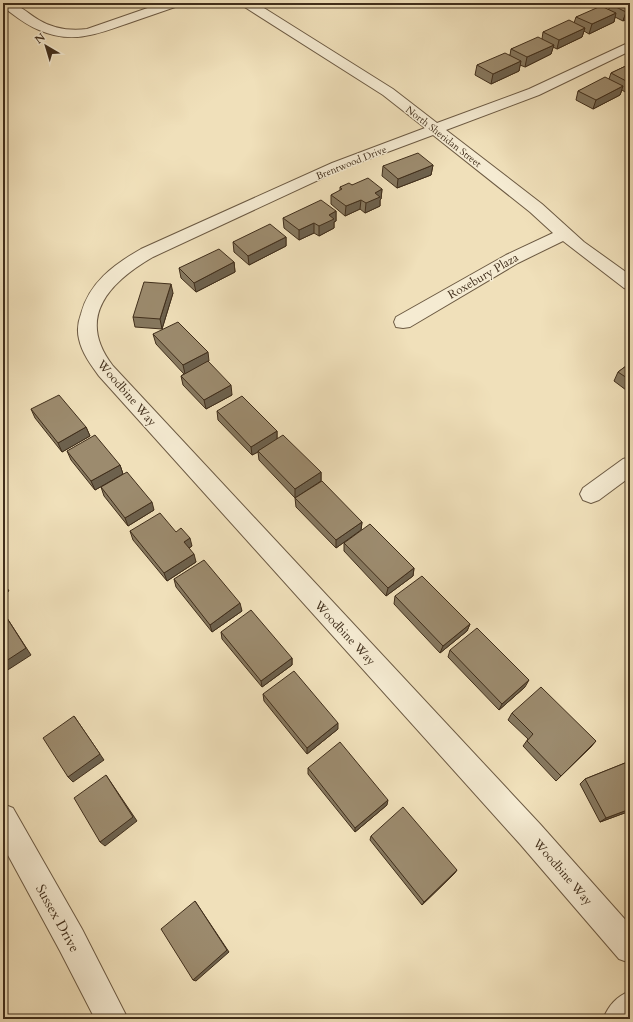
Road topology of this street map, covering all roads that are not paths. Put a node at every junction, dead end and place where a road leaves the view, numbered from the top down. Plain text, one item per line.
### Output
1 (6, 3) edge
2 (174, 3) edge
3 (247, 3) edge
4 (630, 46) edge
5 (436, 129) junction
6 (564, 234) junction
7 (630, 284) edge
8 (91, 306) joint
9 (403, 322) dead end
10 (630, 466) edge
11 (591, 494) dead end
12 (3, 818) edge
13 (630, 948) edge
14 (630, 1007) edge
15 (112, 1019) edge
16 (620, 1019) edge

1 - 2 street
3 - 5 street, North Sheridan Street
4 - 5 street, Brentwood Drive
5 - 6 street, North Sheridan Street
5 - 8 street, Brentwood Drive
6 - 7 street, North Sheridan Street
6 - 9 street, Roxebury Plaza
8 - 13 street, Woodbine Way
10 - 11 street
12 - 15 street, Sussex Drive
14 - 16 street

